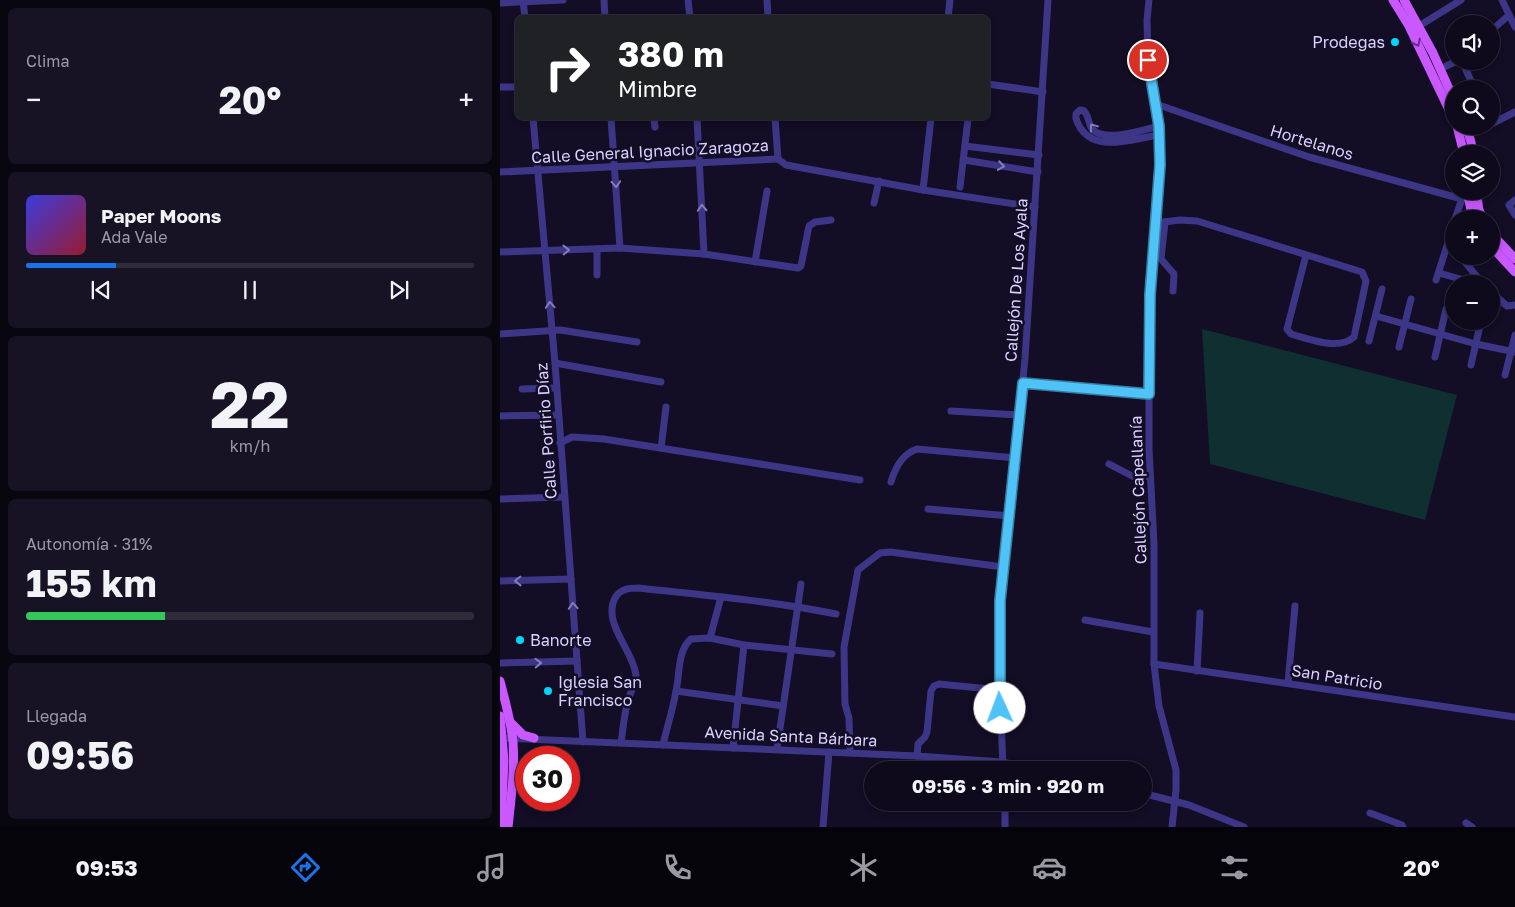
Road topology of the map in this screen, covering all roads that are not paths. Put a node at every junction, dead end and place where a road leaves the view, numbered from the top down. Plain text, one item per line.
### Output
1 (563, 0) edge
2 (604, 0) edge
3 (688, 0) edge
4 (767, 0) edge
5 (950, 0) edge
6 (1048, 0) edge
7 (1149, 0) edge
8 (1393, 0) edge
9 (1404, 0) edge
10 (1461, 0) edge
11 (1502, 0) edge
12 (523, 1) edge
13 (500, 3) edge
14 (524, 15) edge
15 (605, 15) edge
16 (690, 15) edge
17 (768, 15) edge
18 (948, 15) edge
19 (1509, 15) junction
20 (1500, 23) edge
21 (1419, 26) junction
22 (1515, 27) edge
23 (1445, 67) edge
24 (1440, 70) junction
25 (1445, 81) edge
26 (990, 84) edge
27 (500, 87) edge
28 (515, 87) edge
29 (1043, 92) junction
30 (1445, 101) edge
31 (1156, 104) junction
32 (1515, 112) edge
33 (533, 120) edge
34 (612, 120) edge
35 (654, 120) edge
36 (697, 120) edge
37 (775, 120) edge
38 (931, 120) edge
39 (968, 120) edge
40 (1500, 120) edge
41 (1159, 126) junction
42 (655, 127) dead end
43 (1138, 134) junction
44 (1159, 134) junction
45 (965, 146) junction
46 (1039, 155) junction
47 (778, 158) junction
48 (964, 160) junction
49 (700, 162) junction
50 (615, 167) junction
51 (537, 170) junction
52 (500, 172) edge
53 (1038, 172) junction
54 (879, 181) junction
55 (960, 187) dead end
56 (1445, 189) edge
57 (923, 190) junction
58 (768, 191) dead end
59 (874, 203) dead end
60 (1512, 203) edge
61 (1035, 207) junction
62 (1515, 215) edge
63 (831, 220) dead end
64 (1165, 222) junction
65 (1156, 223) junction
66 (1500, 243) edge
67 (620, 248) junction
68 (546, 250) junction
69 (597, 250) junction
70 (500, 252) edge
71 (1445, 253) edge
72 (704, 254) junction
73 (1306, 255) junction
74 (1500, 256) edge
75 (1515, 259) edge
76 (755, 262) junction
77 (1467, 265) edge
78 (1515, 272) edge
79 (597, 275) dead end
80 (1476, 275) edge
81 (1445, 277) edge
82 (1382, 289) dead end
83 (1173, 291) dead end
84 (1411, 299) dead end
85 (1500, 300) edge
86 (1515, 305) edge
87 (1445, 312) edge
88 (1376, 316) junction
89 (1406, 324) junction
90 (552, 330) junction
91 (1479, 330) edge
92 (1439, 332) junction
93 (500, 334) edge
94 (1515, 335) edge
95 (1369, 341) dead end
96 (637, 342) dead end
97 (1476, 344) junction
98 (1399, 347) dead end
99 (1513, 352) edge
100 (1435, 357) dead end
101 (555, 363) junction
102 (1471, 365) dead end
103 (1505, 375) dead end
104 (661, 382) dead end
105 (1023, 383) junction
106 (556, 388) junction
107 (522, 389) dead end
108 (1149, 394) junction
109 (666, 408) dead end
110 (951, 411) dead end
111 (558, 415) junction
112 (1020, 415) junction
113 (500, 416) edge
114 (560, 443) junction
115 (661, 448) junction
116 (1016, 458) junction
117 (1109, 464) dead end
118 (1150, 476) junction
119 (860, 480) dead end
120 (891, 482) dead end
121 (564, 497) junction
122 (500, 499) edge
123 (928, 509) dead end
124 (1010, 516) junction
125 (1003, 567) junction
126 (571, 580) junction
127 (500, 581) edge
128 (801, 584) dead end
129 (721, 597) junction
130 (1295, 606) dead end
131 (798, 607) junction
132 (1200, 613) dead end
133 (836, 614) dead end
134 (1085, 620) dead end
135 (1153, 632) junction
136 (710, 638) junction
137 (744, 645) junction
138 (791, 650) junction
139 (832, 654) dead end
140 (577, 661) junction
141 (500, 663) edge
142 (1154, 664) junction
143 (1197, 671) junction
144 (500, 681) edge
145 (1288, 684) junction
146 (1000, 690) junction
147 (676, 691) junction
148 (737, 699) junction
149 (783, 706) junction
150 (500, 716) edge
151 (1515, 717) edge
152 (510, 721) junction
153 (536, 739) junction
154 (506, 742) edge
155 (583, 742) junction
156 (621, 743) junction
157 (663, 745) junction
158 (733, 748) junction
159 (777, 749) junction
160 (829, 752) junction
161 (850, 752) junction
162 (917, 756) junction
163 (960, 761) edge
164 (1003, 761) edge
165 (1152, 796) edge
166 (1175, 801) junction
167 (1004, 811) edge
168 (1370, 813) dead end
169 (506, 827) edge
170 (822, 827) edge
171 (1005, 827) edge
172 (1172, 827) edge
173 (1244, 827) edge
174 (1403, 827) edge

1 - 12 street
2 - 15 street
3 - 16 street
4 - 17 street
5 - 18 street
6 - 29 street, Callejón De Los Ayala
7 - 31 street, Callejón Capellanía
8 -> 30 main road
9 - 21 main road
10 - 21 street
11 - 19 street
12 - 13 street
12 - 14 street
19 - 20 street
19 - 22 street
21 - 24 main road
23 - 24 street
24 - 25 main road
26 - 29 street
27 - 28 street
29 - 46 street, Callejón De Los Ayala
31 - 41 street, Callejón Capellanía
31 - 56 street, Hortelanos
32 - 40 street
33 - 51 street, Calle Porfirio Díaz
34 - 50 street
35 - 42 street
36 - 49 street
37 - 47 street
38 - 57 street
39 - 45 street
41 - 43 street
41 - 44 street, Callejón Capellanía
43 -> 43 street
43 - 44 street
44 - 65 street, Callejón Capellanía
45 - 46 street
45 - 48 street
46 - 53 street, Callejón De Los Ayala
47 - 49 street, Calle General Ignacio Zaragoza
47 - 54 street, Calle General Ignacio Zaragoza
48 -> 53 street
48 - 55 street
49 - 50 street, Calle General Ignacio Zaragoza
72 -> 49 street
50 - 51 street, Calle General Ignacio Zaragoza
50 -> 67 street
51 - 52 street, Calle General Ignacio Zaragoza
51 - 68 street, Calle Porfirio Díaz
53 - 61 street, Callejón De Los Ayala
54 - 57 street, Calle General Ignacio Zaragoza
54 - 59 street
57 - 61 street, Calle General Ignacio Zaragoza
58 - 76 street
60 - 62 street
61 - 105 street, Callejón De Los Ayala
63 - 76 street
64 - 65 street
64 - 73 street
64 - 83 street
65 - 108 street, Callejón Capellanía
66 - 75 main road
67 - 69 street
67 - 72 street
68 -> 69 street
68 - 70 street
90 -> 68 street, Calle Porfirio Díaz
69 - 79 street
71 - 81 street
72 - 76 street
73 - 73 street
74 - 78 main road
77 - 80 street
82 - 88 street
84 - 89 street
85 - 86 street
87 - 92 street
88 - 89 street
88 - 95 street
89 - 92 street
89 - 98 street
90 - 93 street
90 - 96 street
90 - 101 street, Calle Porfirio Díaz
91 - 97 street
92 - 97 street
92 - 100 street
94 - 99 street
97 - 99 street
97 - 102 street
99 - 103 street
101 - 104 street
101 - 106 street, Calle Porfirio Díaz
105 - 108 street
105 - 112 street, Callejón De Los Ayala
106 - 107 street
106 - 111 street, Calle Porfirio Díaz
108 - 118 street, Callejón Capellanía
109 - 115 street
110 - 112 street
111 - 113 street
111 - 114 street, Calle Porfirio Díaz
112 - 116 street, Callejón De Los Ayala
114 - 115 street
114 - 121 street, Calle Porfirio Díaz
115 - 119 street
116 - 120 street
116 - 124 street, Callejón De Los Ayala
117 - 118 street
118 - 135 street, Callejón Capellanía
121 - 122 street
121 - 126 street, Calle Porfirio Díaz
123 - 124 street
124 - 125 street, Callejón De Los Ayala
125 - 146 street, Callejón De Los Ayala
125 - 161 street
126 -> 127 street
140 -> 126 street, Calle Porfirio Díaz
128 - 131 street
129 - 131 street
129 - 136 street
129 - 156 street
130 - 145 street
131 - 133 street
131 - 138 street
132 - 143 street
134 - 135 street
135 - 142 street, Callejón Capellanía
136 - 137 street
136 - 147 street
137 - 138 street
137 - 148 street
138 - 139 street
138 - 149 street
141 -> 140 street
140 - 155 street, Calle Porfirio Díaz
142 - 143 street, San Patricio
142 - 166 street, Callejón Capellanía
143 - 145 street, San Patricio
144 - 152 main road
145 - 151 street, San Patricio
146 - 162 street
146 - 164 street, Callejón De Los Ayala
147 - 148 street
147 - 157 street
148 - 149 street
148 - 158 street
149 - 159 street
150 - 154 main road
152 - 153 main road
152 - 154 main road
153 - 154 street, Avenida Santa Bárbara
153 - 155 street, Avenida Santa Bárbara
154 - 169 main road
155 - 156 street, Avenida Santa Bárbara
156 - 157 street, Avenida Santa Bárbara
157 - 158 street, Avenida Santa Bárbara
158 - 159 street, Avenida Santa Bárbara
159 - 160 street, Avenida Santa Bárbara
160 - 161 street, Avenida Santa Bárbara
160 - 170 street
161 - 162 street, Avenida Santa Bárbara
162 - 163 street, Avenida Santa Bárbara
165 - 166 street
166 - 172 street, Callejón Capellanía
166 - 173 street
167 - 171 street
168 - 174 street

